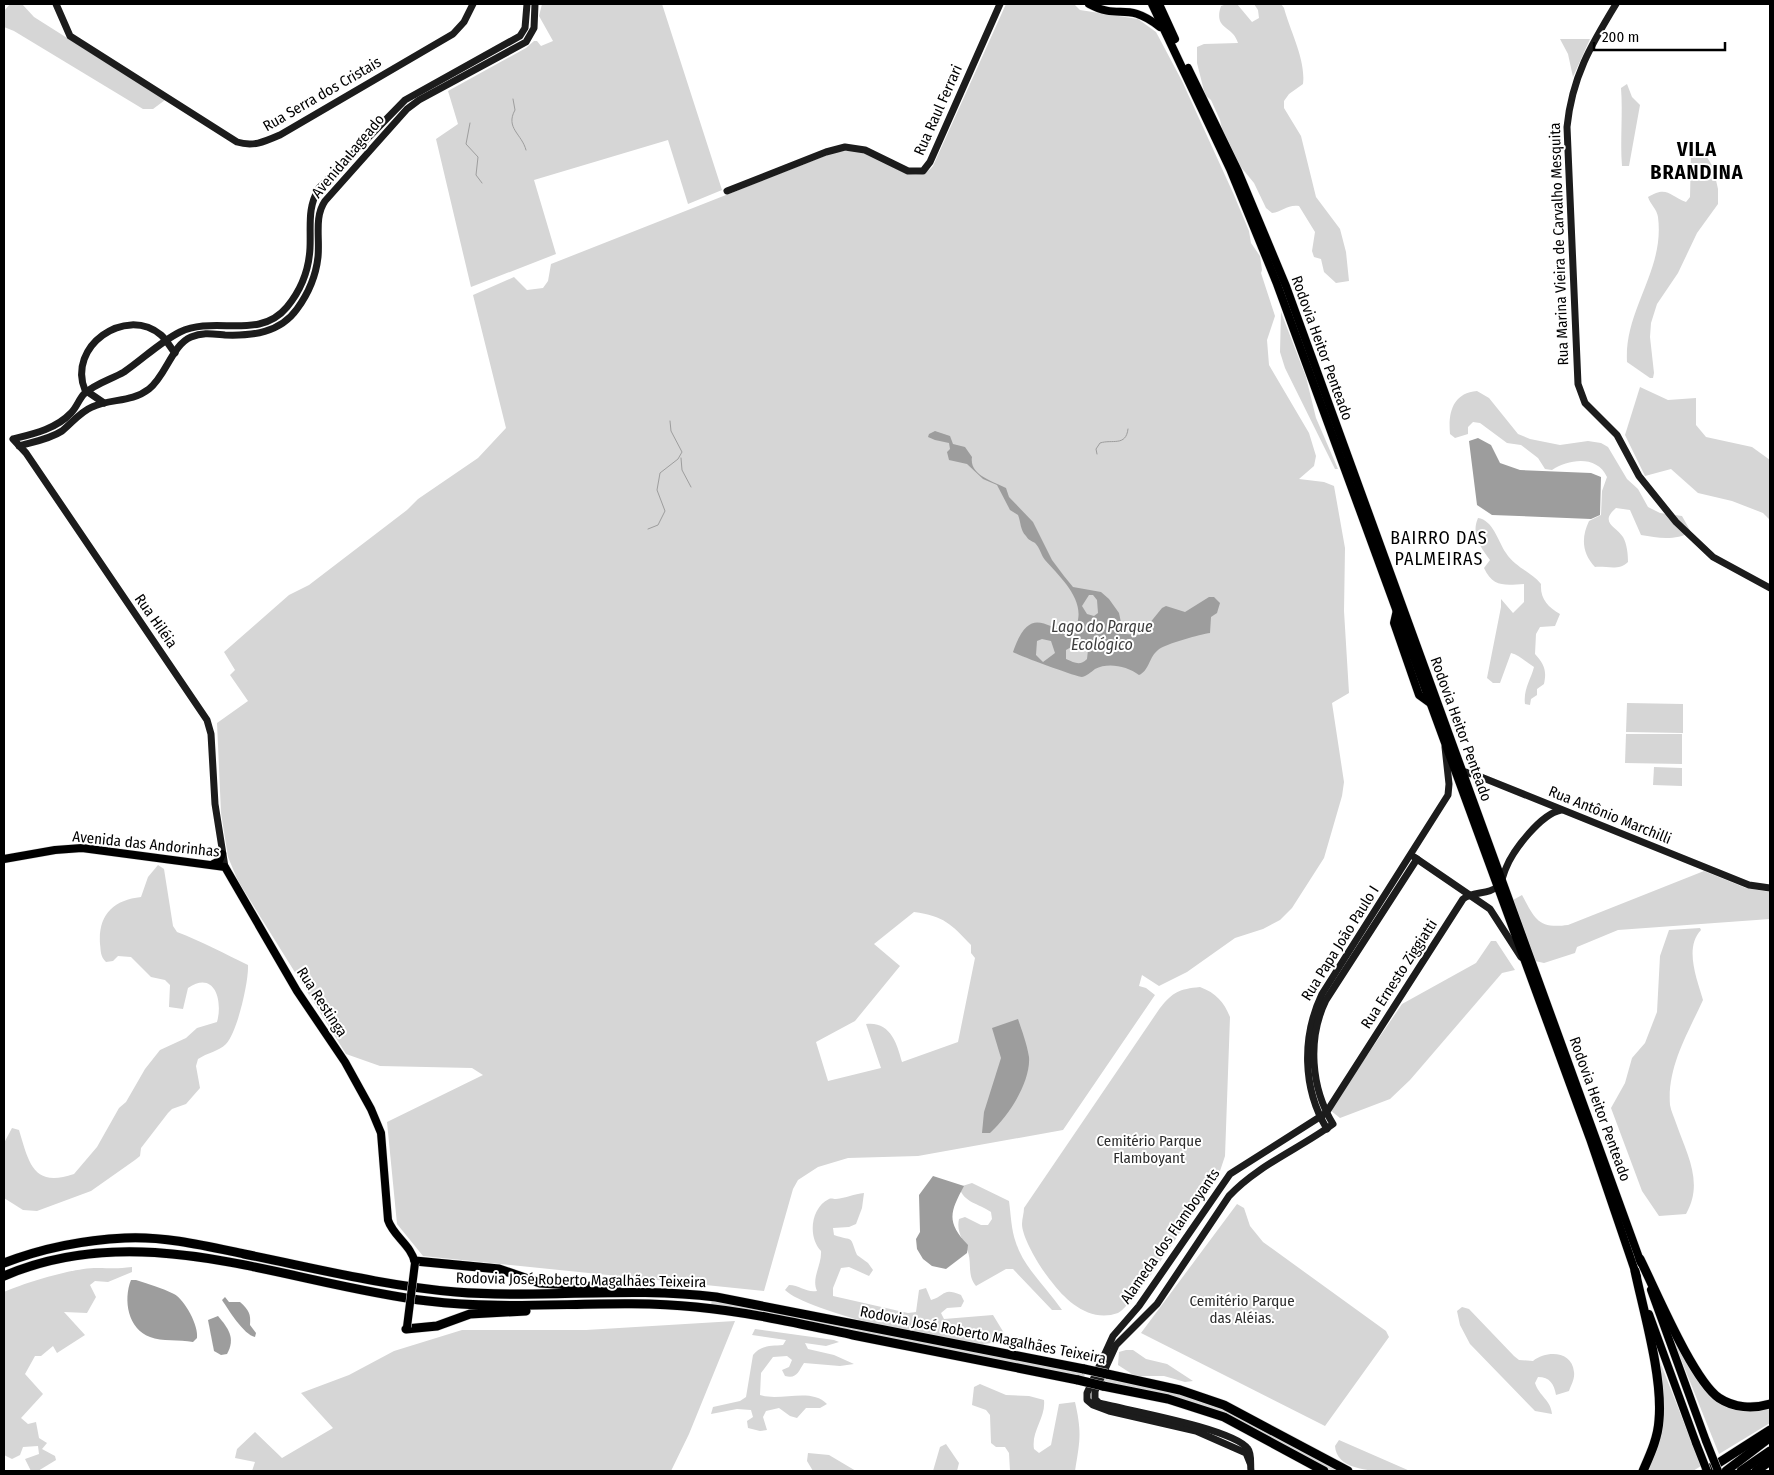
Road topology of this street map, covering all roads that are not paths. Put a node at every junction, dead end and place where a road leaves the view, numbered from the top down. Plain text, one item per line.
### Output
1 (56, 4) edge
2 (473, 4) edge
3 (527, 4) edge
4 (535, 4) edge
5 (1000, 4) edge
6 (1089, 4) edge
7 (1152, 4) edge
8 (1159, 4) edge
9 (1166, 4) edge
10 (1616, 4) edge
11 (1165, 18) junction
12 (1167, 34) junction
13 (520, 36) junction
14 (526, 42) junction
15 (727, 191) dead end
16 (166, 341) junction
17 (175, 353) junction
18 (86, 392) junction
19 (104, 403) junction
20 (13, 439) joint
21 (19, 446) junction
22 (1770, 588) edge
23 (1444, 738) junction
24 (1459, 772) junction
25 (1449, 784) junction
26 (1540, 802) junction
27 (1561, 810) junction
28 (1545, 817) junction
29 (220, 840) joint
30 (222, 854) junction
31 (1414, 857) junction
32 (4, 859) edge
33 (213, 864) junction
34 (226, 867) junction
35 (1770, 883) edge
36 (1500, 884) junction
37 (1749, 885) junction
38 (1770, 888) edge
39 (1467, 892) junction
40 (1527, 966) junction
41 (1323, 1115) junction
42 (1330, 1126) joint
43 (1269, 1148) junction
44 (1276, 1159) junction
45 (1640, 1259) junction
46 (415, 1262) junction
47 (4, 1263) edge
48 (1635, 1271) junction
49 (1161, 1275) junction
50 (4, 1276) edge
51 (1172, 1282) junction
52 (669, 1293) junction
53 (610, 1305) junction
54 (407, 1328) joint
55 (1770, 1404) edge
56 (1119, 1410) junction
57 (1770, 1430) edge
58 (1770, 1437) edge
59 (1267, 1439) junction
60 (1770, 1451) edge
61 (1648, 1458) junction
62 (1770, 1460) edge
63 (1250, 1467) edge
64 (1346, 1470) edge
65 (1318, 1471) edge
66 (1324, 1471) edge
67 (1638, 1471) edge
68 (1643, 1471) edge
69 (1706, 1471) edge
70 (1718, 1471) edge
71 (1726, 1471) edge
72 (1741, 1471) edge
73 (1756, 1471) edge

1 - 2 street, Rua Serra dos Cristais
3 - 13 street
4 - 14 street
5 - 15 street, Rua Raul Ferrari
6 - 12 main road
7 - 12 main road, Rodovia Heitor Penteado
8 - 11 main road, Rodovia Heitor Penteado
9 - 11 main road
10 - 22 street, Rua Marina Vieira de Carvalho Mesquita
11 - 24 main road, Rodovia Heitor Penteado
12 - 23 main road, Rodovia Heitor Penteado
13 - 14 street
13 - 16 street, Avenida Lageado
14 - 17 street, Avenida Lageado
16 - 17 street
16 - 18 street, Avenida Lageado
16 - 18 street
17 - 19 street, Avenida Lageado
18 - 19 street
18 - 20 street, Avenida Lageado
19 - 21 street, Avenida Lageado
20 - 21 street, Rua Hiléia
21 - 29 street, Rua Hiléia
23 - 24 main road, Rodovia Heitor Penteado
23 - 25 street, Rua Papa João Paulo I
24 - 25 street, Rua Papa João Paulo I
24 - 26 street, Rua Antônio Marchilli
24 - 36 main road, Rodovia Heitor Penteado
25 - 31 street, Rua Papa João Paulo I
26 - 27 street, Rua Antônio Marchilli
26 - 28 street
27 - 28 street
27 - 37 street, Rua Antônio Marchilli
28 - 36 street
29 - 30 street, Rua Restinga
30 - 33 main road
30 - 34 street, Rua Restinga
31 - 39 street
31 - 41 street, Rua Papa João Paulo I
32 - 33 main road, Avenida das Andorinhas
33 - 34 main road, Avenida das Andorinhas
34 - 46 main road, Rua Restinga
35 - 37 street, Rua Antônio Marchilli
36 - 39 street
36 - 40 main road, Rodovia Heitor Penteado
36 - 45 main road, Rodovia Heitor Penteado
37 - 38 street, Rua Antônio Marchilli
39 - 40 street
39 - 41 street, Rua Ernesto Ziggiatti
40 - 48 main road, Rodovia Heitor Penteado
41 - 42 street, Rua Papa João Paulo I
41 - 43 street, Alameda dos Flamboyants
42 - 44 street, Alameda dos Flamboyants
43 - 44 street
43 - 49 street, Alameda dos Flamboyants
44 - 51 street, Alameda dos Flamboyants
45 - 55 highway
45 - 70 main road, Rodovia Heitor Penteado, bridge
46 - 52 highway
46 - 54 main road, bridge
47 - 52 highway, Rodovia José Roberto Magalhães Teixeira
48 - 61 highway
48 - 69 main road, Rodovia Heitor Penteado, bridge
49 - 51 street
49 - 56 street, Alameda dos Flamboyants
50 - 53 highway, Rodovia José Roberto Magalhães Teixeira
51 - 56 street, Alameda dos Flamboyants
52 - 64 highway, Rodovia José Roberto Magalhães Teixeira, bridge
53 - 54 highway
53 - 59 highway, Rodovia José Roberto Magalhães Teixeira, bridge
56 - 63 street
57 - 69 highway
58 - 71 highway
59 - 65 highway
59 - 66 highway, Rodovia José Roberto Magalhães Teixeira
60 - 72 highway
61 - 67 highway
61 - 68 highway
62 - 73 highway

